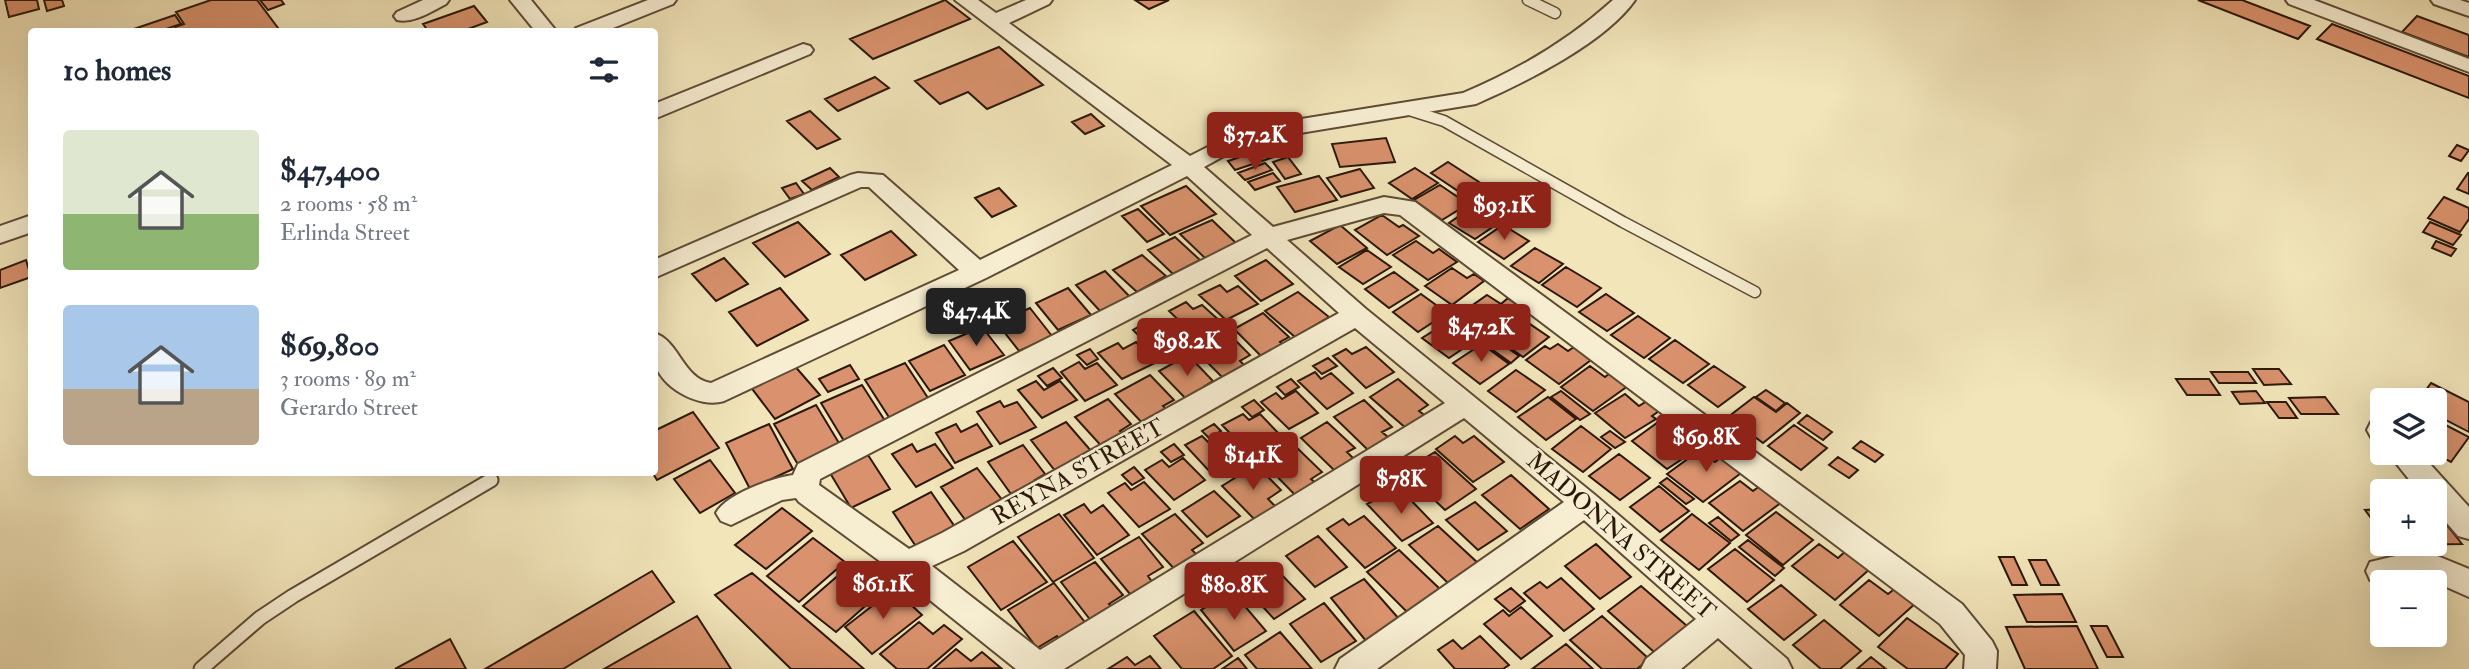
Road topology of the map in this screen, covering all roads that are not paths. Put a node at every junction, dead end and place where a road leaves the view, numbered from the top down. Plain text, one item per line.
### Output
1 (439, 0) edge
2 (520, 0) edge
3 (666, 0) edge
4 (965, 0) edge
5 (1042, 0) edge
6 (1528, 0) edge
7 (1625, 0) edge
8 (2296, 0) edge
9 (2441, 0) edge
10 (2469, 10) edge
11 (1555, 13) dead end
12 (404, 16) dead end
13 (994, 22) junction
14 (544, 28) edge
15 (593, 28) edge
16 (803, 50) dead end
17 (2469, 66) edge
18 (1402, 108) junction
19 (658, 110) edge
20 (1189, 166) junction
21 (28, 224) edge
22 (0, 235) edge
23 (1271, 236) junction
24 (658, 268) edge
25 (977, 272) junction
26 (1755, 292) dead end
27 (1357, 315) junction
28 (658, 347) edge
29 (1465, 404) junction
30 (2413, 465) edge
31 (491, 480) dead end
32 (806, 489) junction
33 (1585, 503) junction
34 (731, 513) dead end
35 (2469, 527) edge
36 (907, 564) junction
37 (2386, 570) edge
38 (2444, 570) edge
39 (2447, 572) edge
40 (2469, 584) edge
41 (1718, 620) junction
42 (1039, 668) edge
43 (201, 669) edge
44 (1351, 669) edge
45 (1657, 669) edge
46 (1776, 669) edge
47 (1980, 669) edge

1 - 12 street
2 - 14 street
3 - 15 street
4 - 13 street, MADONNA STREET
5 - 13 street
6 - 11 lane
7 - 18 street
8 - 17 street
9 - 10 street
13 - 20 street, MADONNA STREET
16 - 19 street
18 - 20 street
18 - 26 lane
20 - 23 street, MADONNA STREET
20 - 25 street
21 - 22 street
23 - 27 street, MADONNA STREET
23 - 32 street
23 - 47 street
24 - 25 street
25 - 28 street
27 - 29 street, MADONNA STREET
27 - 36 street, REYNA STREET
29 - 33 street, MADONNA STREET
29 - 42 street
30 - 35 street
31 - 43 lane
32 - 34 street
32 - 36 street
33 - 41 street, MADONNA STREET
33 - 44 street
36 - 42 street
37 - 38 street
39 - 40 street
41 - 45 street
41 - 46 street, MADONNA STREET

